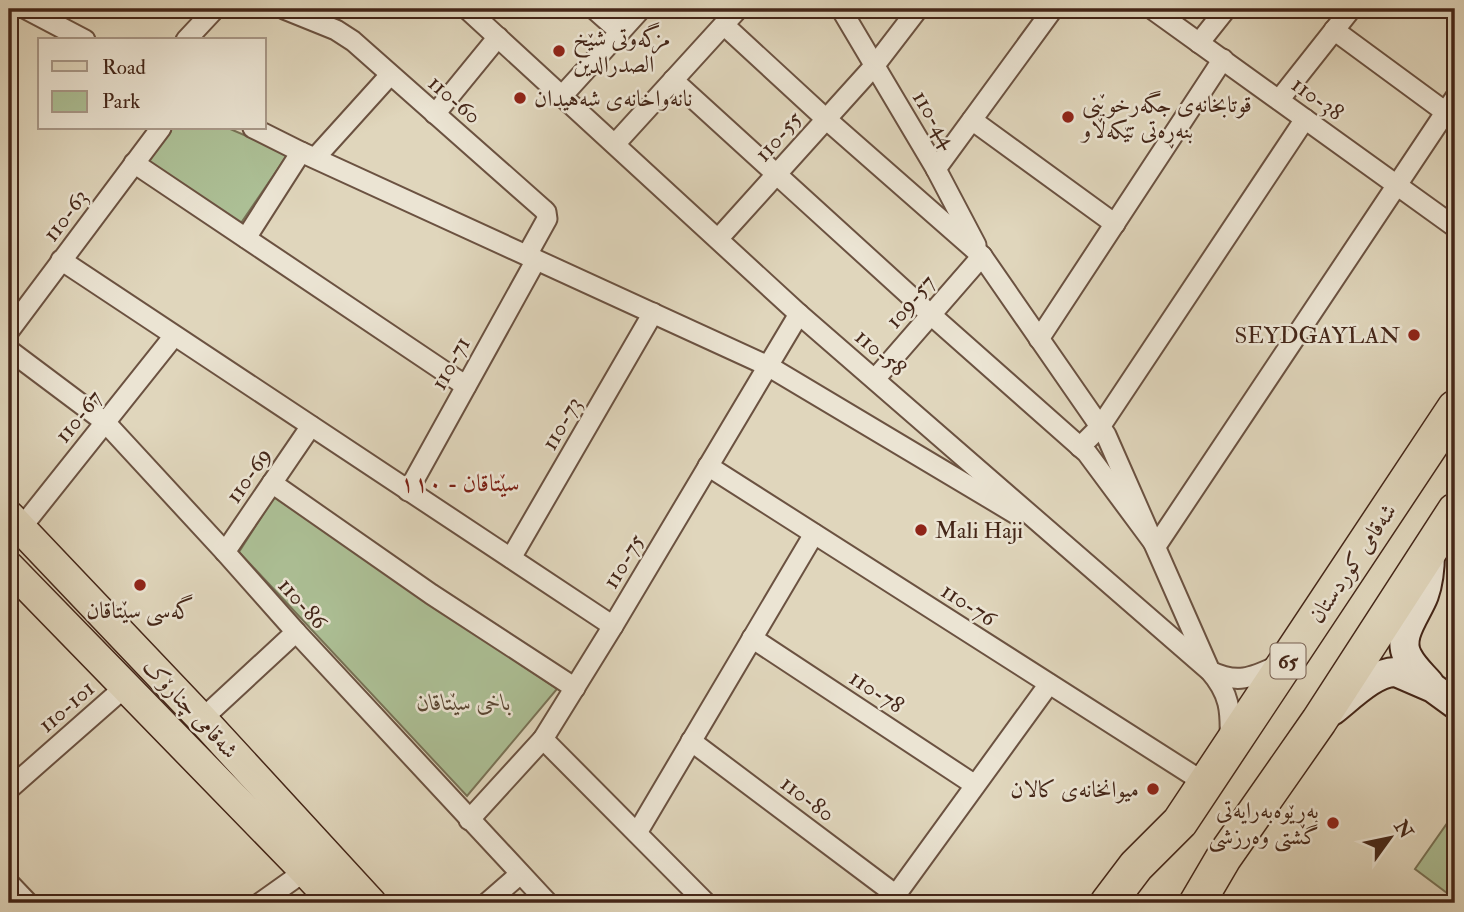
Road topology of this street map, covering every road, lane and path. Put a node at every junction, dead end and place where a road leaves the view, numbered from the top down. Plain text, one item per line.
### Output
1 (26, 9) edge
2 (215, 9) edge
3 (284, 9) edge
4 (467, 9) edge
5 (594, 9) edge
6 (640, 9) edge
7 (738, 9) edge
8 (841, 9) edge
9 (918, 9) edge
10 (1053, 9) edge
11 (1152, 9) edge
12 (1226, 9) edge
13 (1351, 9) edge
14 (724, 25) junction
15 (1334, 30) junction
16 (620, 32) junction
17 (498, 37) junction
18 (81, 38) edge
19 (188, 38) edge
20 (1199, 43) junction
21 (1223, 60) junction
22 (874, 65) junction
23 (390, 75) junction
24 (673, 80) junction
25 (562, 96) junction
26 (1279, 100) junction
27 (1452, 110) edge
28 (435, 114) junction
29 (1305, 118) junction
30 (826, 119) junction
31 (972, 120) junction
32 (159, 130) edge
33 (257, 130) edge
34 (615, 144) junction
35 (308, 155) junction
36 (134, 163) junction
37 (936, 169) junction
38 (776, 175) junction
39 (1397, 185) junction
40 (1115, 224) junction
41 (1455, 227) edge
42 (246, 238) junction
43 (718, 239) junction
44 (982, 256) junction
45 (531, 258) junction
46 (61, 260) junction
47 (653, 313) junction
48 (799, 314) junction
49 (930, 314) junction
50 (12, 319) edge
51 (174, 336) junction
52 (1040, 340) junction
53 (9, 350) edge
54 (768, 366) junction
55 (875, 379) junction
56 (466, 386) junction
57 (1455, 408) edge
58 (105, 422) junction
59 (311, 426) junction
60 (1100, 427) junction
61 (1080, 447) junction
62 (708, 467) junction
63 (272, 483) junction
64 (408, 491) junction
65 (1455, 511) edge
66 (15, 522) edge
67 (814, 534) junction
68 (1059, 540) junction
69 (1156, 546) junction
70 (1430, 547) junction
71 (225, 552) junction
72 (511, 558) junction
73 (9, 567) edge
74 (613, 626) junction
75 (296, 632) junction
76 (752, 638) junction
77 (1287, 661) junction
78 (1210, 671) junction
79 (1049, 684) junction
80 (125, 687) junction
81 (575, 688) junction
82 (1444, 696) edge
83 (202, 719) junction
84 (1319, 720) junction
85 (543, 738) junction
86 (691, 741) junction
87 (1230, 746) junction
88 (1205, 783) junction
89 (975, 785) junction
90 (9, 789) edge
91 (469, 820) junction
92 (1180, 822) junction
93 (636, 833) junction
94 (1224, 857) junction
95 (305, 871) junction
96 (520, 874) junction
97 (9, 883) edge
98 (694, 899) edge
99 (893, 899) edge
100 (28, 903) edge
101 (260, 903) edge
102 (335, 903) edge
103 (371, 903) edge
104 (487, 903) edge
105 (548, 903) edge
106 (1108, 903) edge
107 (1137, 903) edge
108 (1183, 903) edge
109 (1197, 903) edge

1 - 18 street
2 - 19 street
3 - 23 street, 110-60
4 - 17 street, 110-58
5 - 16 street
6 - 16 street
7 - 14 street
8 - 22 street, 110-44
9 - 22 street, 110-55
10 - 31 street
11 - 20 street, 110-38
12 - 20 street
13 - 15 street
14 - 24 street
14 - 30 street
15 - 26 street
15 - 27 street
16 - 25 street
17 - 25 street, 110-58
17 - 28 street
20 - 21 street, 110-38
21 - 26 street, 110-38
21 - 40 street
22 - 30 street, 110-55
22 - 37 street, 110-44
23 - 28 street, 110-60
23 - 35 street
24 - 34 street
24 - 38 street
25 - 34 street, 110-58
26 - 29 street, 110-38
27 - 39 street
28 - 45 street, 110-60
29 - 39 street, 110-38
29 - 60 street
30 - 38 street, 110-55
30 - 44 street
31 - 37 street
31 - 40 street
32 - 36 street, 110-63
33 - 35 street
34 - 43 street, 110-58
35 - 42 street
35 - 45 street
36 - 42 street
36 - 46 street, 110-63
37 - 44 street, 110-44
38 - 43 street, 110-55
38 - 49 street
39 - 41 street, 110-38
39 - 69 street
40 - 52 street
42 - 56 street
43 - 48 street, 110-58
44 - 49 street, 109-57
44 - 52 street
45 - 47 street
45 - 56 street, 110-71
46 - 50 street, 110-63
46 - 51 street
47 - 54 street
47 - 72 street, 110-73
48 - 54 street, 110-75
48 - 55 street, 110-58
49 - 55 street, 109-57
49 - 61 street
51 - 58 street, 110-67
51 - 59 street
52 - 60 street
53 - 58 street, 110-86
54 - 62 street, 110-75
54 - 68 street
55 - 68 street, 110-58
56 - 64 street, 110-71
57 - 77 highway, شەقامی کوردستان / 65
58 - 66 street, 110-67
58 - 71 street, 110-86
59 - 63 street, 110-69
59 - 64 street
60 - 61 street
60 - 69 street
61 - 69 street
62 - 67 street, 110-76
62 - 74 street, 110-75
63 - 71 street, 110-69
63 - 81 street
64 - 72 street
65 - 70 highway, 65
66 - 83 main road, شەقامی چنارۆک
67 - 76 street
67 - 79 street, 110-76
68 - 78 street, 110-58
69 - 78 street
70 - 82 street
70 - 84 highway, 65
71 - 75 street, 110-86
72 - 74 street
73 - 80 main road, شەقامی چنارۆک
74 - 81 street, 110-75
75 - 83 street
75 - 91 street, 110-86
76 - 86 street
76 - 89 street, 110-78
77 - 78 street
77 - 87 highway, شەقامی کوردستان / 65
78 - 87 street, 110-58
79 - 88 street, 110-76
79 - 89 street
80 - 90 street, 110-101
80 - 95 main road, شەقامی چنارۆک
81 - 85 street, 110-75
82 - 84 street
83 - 103 main road, شەقامی چنارۆک
84 - 94 highway, 65
85 - 91 street, 110-75
85 - 93 street
86 - 93 street
86 - 99 street, 110-80
87 - 88 highway, شەقامی کوردستان / 65
88 - 92 highway, شەقامی کوردستان / 65
89 - 99 street
91 - 96 street, 110-86
92 - 106 highway, شەقامی کوردستان / 65
92 - 107 highway, شەقامی کوردستان / 65
93 - 98 street
94 - 108 highway, 65
94 - 109 highway, 65
95 - 101 street
95 - 102 main road, شەقامی چنارۆک
96 - 104 street
96 - 105 street, 110-86
97 - 100 street

